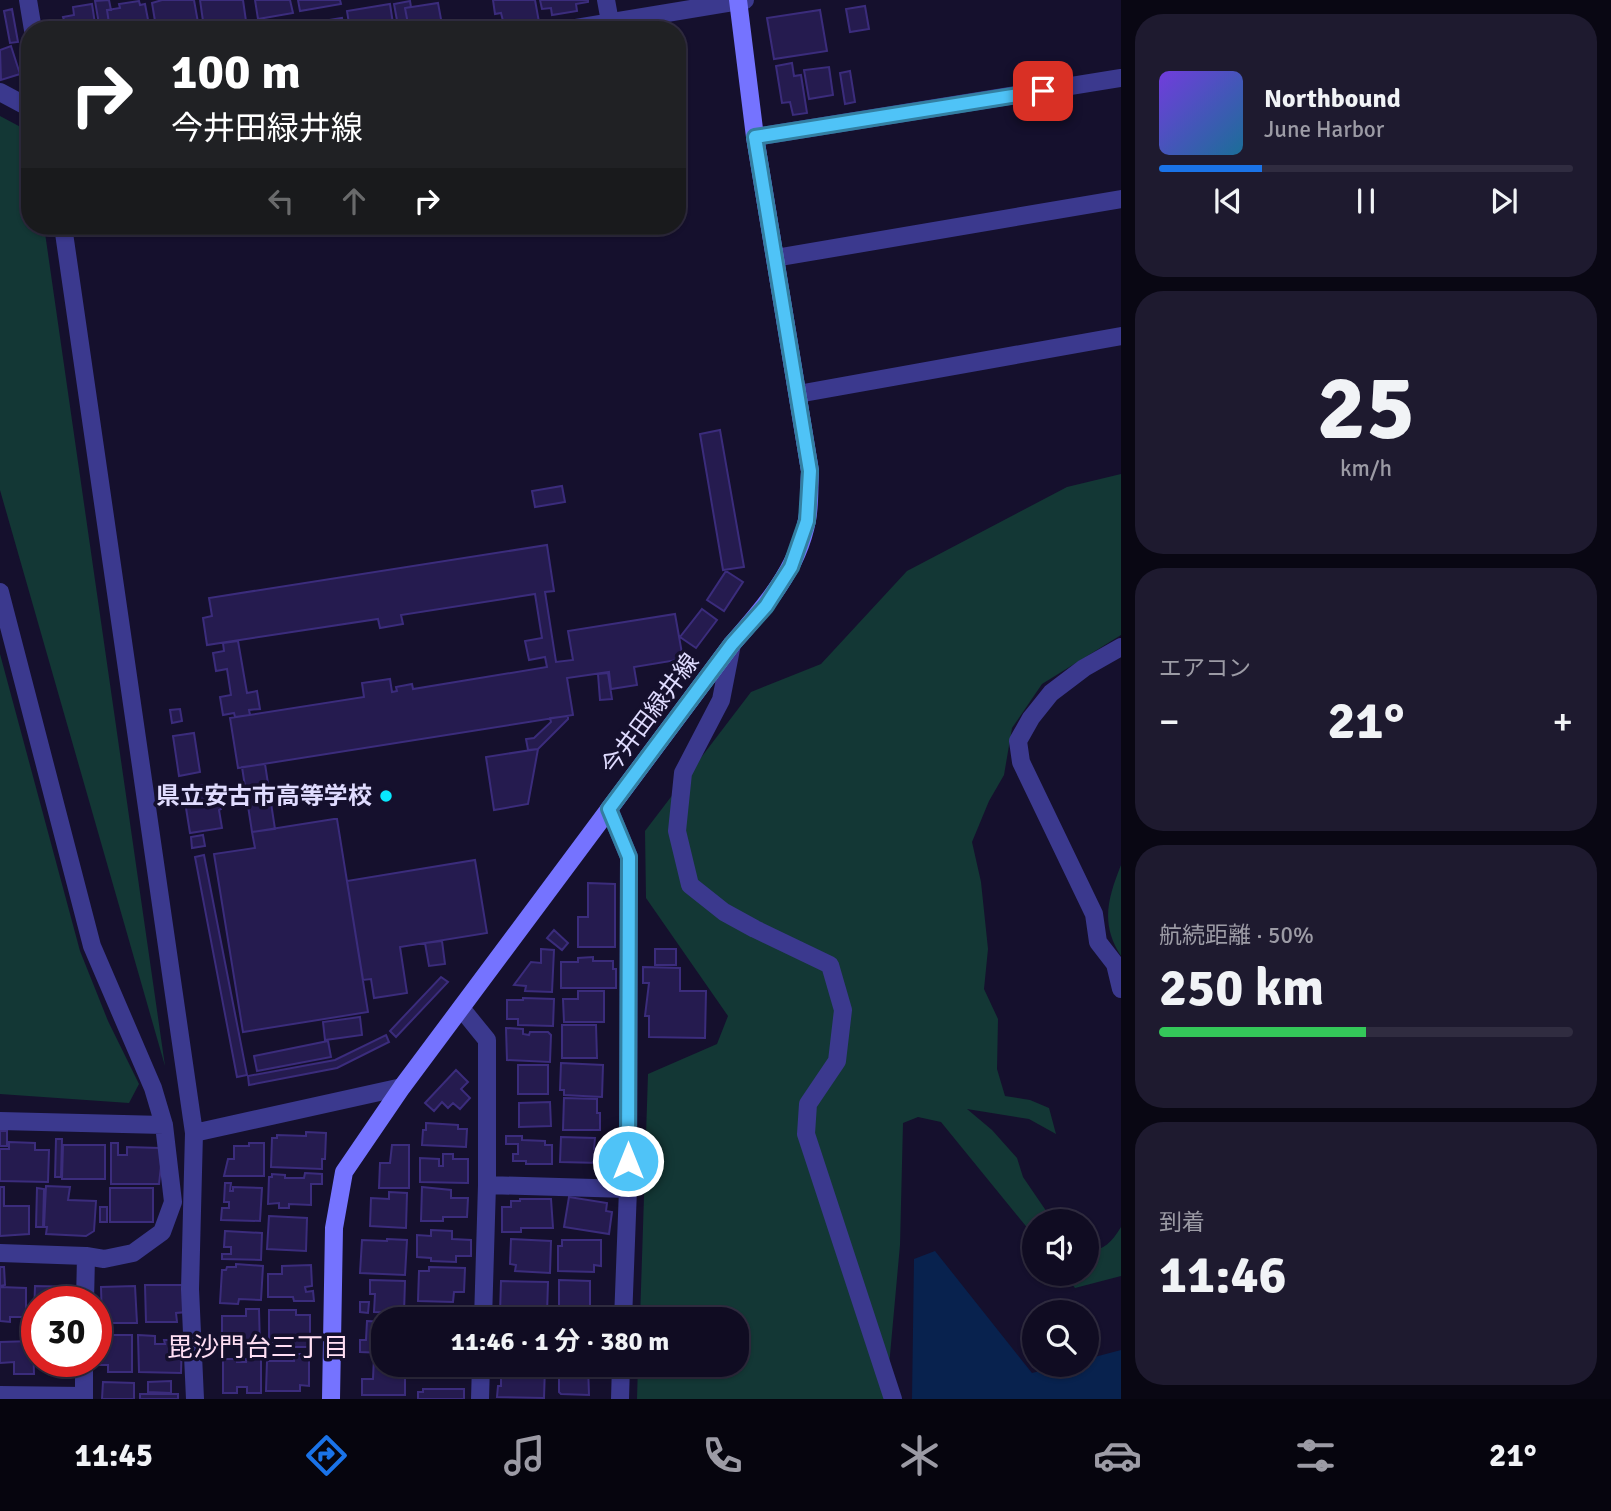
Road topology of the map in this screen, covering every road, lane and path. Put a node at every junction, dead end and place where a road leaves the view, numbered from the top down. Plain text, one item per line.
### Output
1 (28, 0) edge
2 (606, 0) edge
3 (740, 0) edge
4 (32, 21) edge
5 (610, 21) edge
6 (616, 21) edge
7 (1121, 78) edge
8 (0, 92) edge
9 (21, 103) edge
10 (755, 137) junction
11 (1121, 199) edge
12 (64, 235) edge
13 (775, 257) junction
14 (1121, 336) edge
15 (798, 394) junction
16 (0, 592) edge
17 (732, 644) junction
18 (1121, 647) edge
19 (609, 809) junction
20 (1121, 989) edge
21 (461, 1008) junction
22 (401, 1087) junction
23 (0, 1121) edge
24 (164, 1125) junction
25 (194, 1133) junction
26 (487, 1185) junction
27 (628, 1189) junction
28 (0, 1252) edge
29 (86, 1256) junction
30 (85, 1286) edge
31 (483, 1307) edge
32 (623, 1307) edge
33 (84, 1377) edge
34 (481, 1377) edge
35 (621, 1377) edge
36 (0, 1395) edge
37 (84, 1397) edge
38 (195, 1399) edge
39 (331, 1399) edge
40 (481, 1399) edge
41 (620, 1399) edge
42 (893, 1399) edge

1 - 4 street
2 - 5 street
3 - 6 street
3 - 10 main road, 今井田緑井線
7 - 10 street
8 - 9 street
10 - 13 main road, 今井田緑井線
11 - 13 street
12 - 25 street
13 - 15 main road, 今井田緑井線
14 - 15 street
15 - 17 main road, 今井田緑井線
16 - 24 street
17 - 19 main road, 今井田緑井線
17 - 42 street
18 - 20 street
19 - 21 main road, 今井田緑井線
19 - 27 street
21 - 22 main road, 今井田緑井線
21 - 26 street
22 - 25 street
22 - 39 main road, 今井田緑井線
23 - 24 street
24 - 29 street
25 - 38 street
26 - 27 street
26 - 31 street
27 - 32 street
28 - 29 street
29 - 30 street
33 - 37 street
34 - 40 street
35 - 41 street
36 - 37 street

